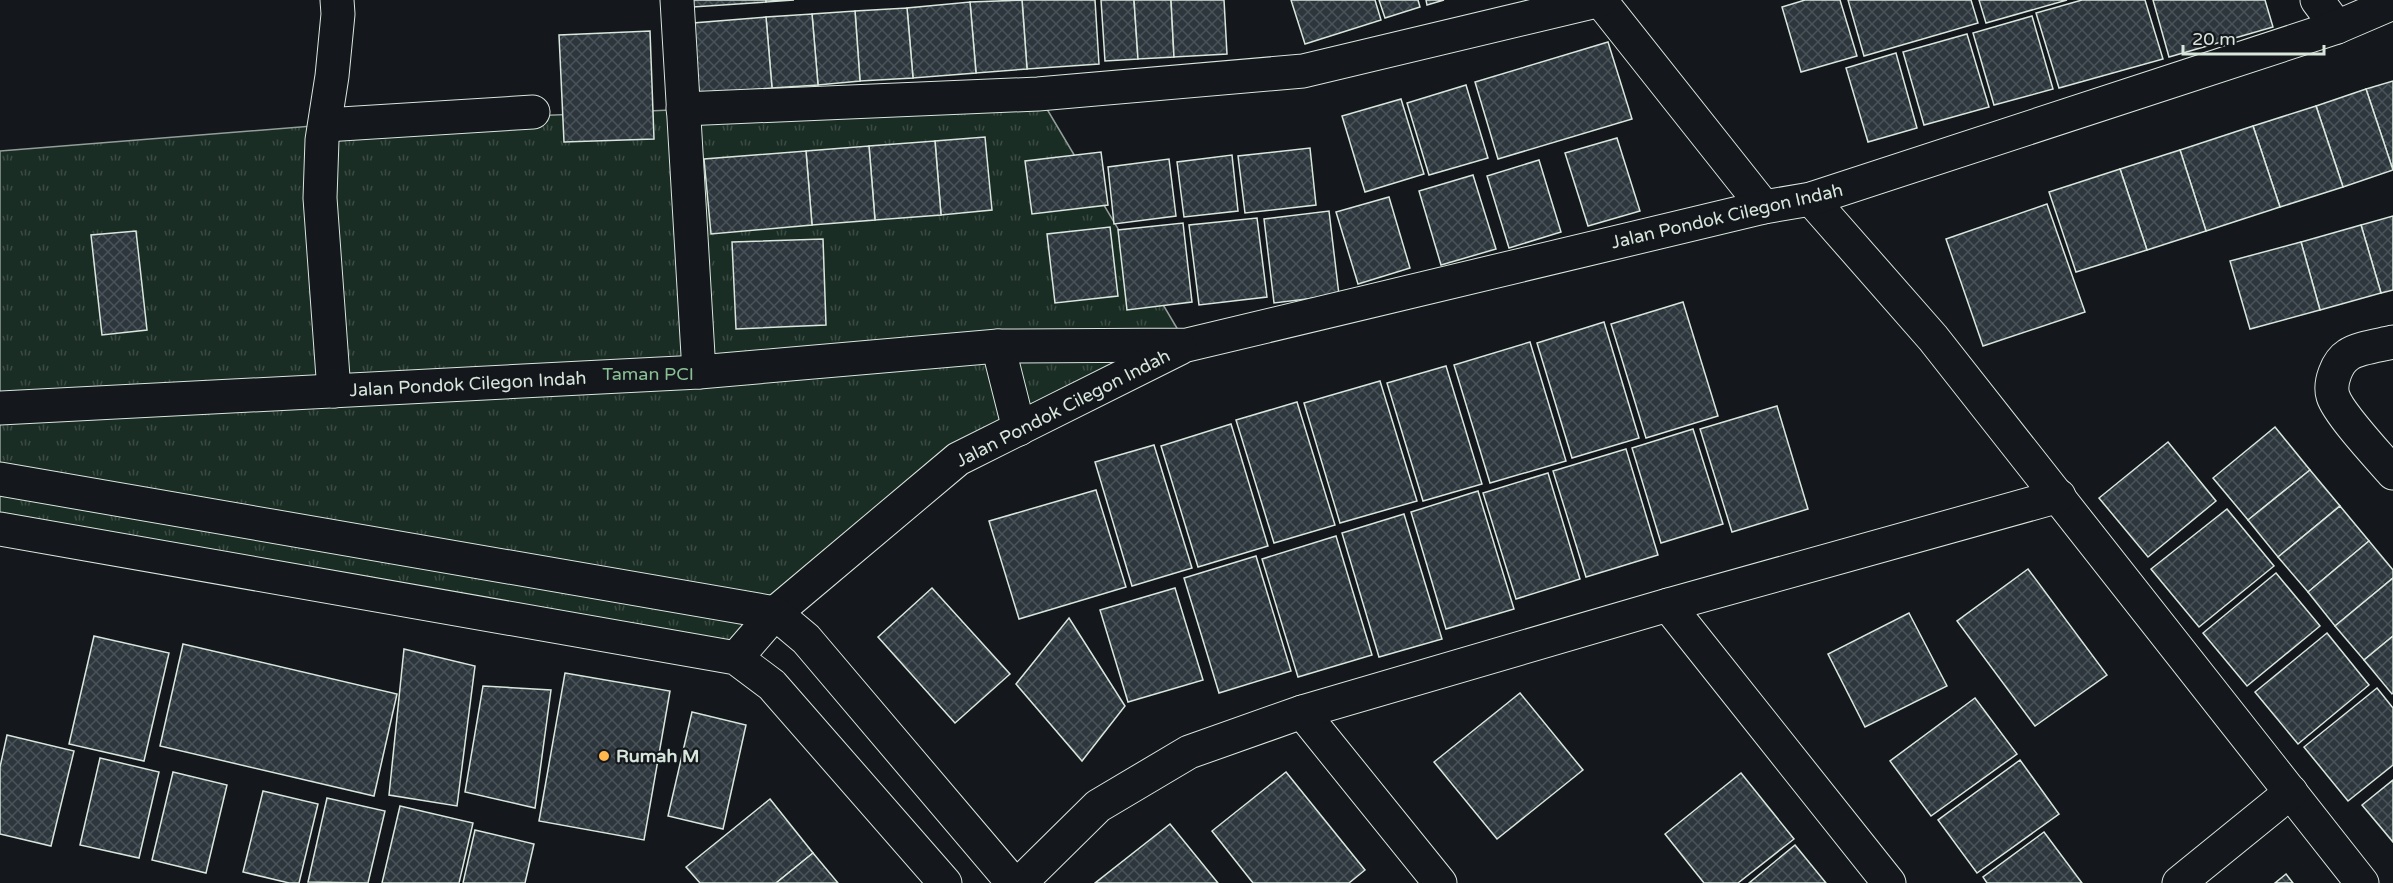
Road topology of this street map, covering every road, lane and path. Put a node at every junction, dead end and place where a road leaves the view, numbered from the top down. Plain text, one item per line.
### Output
1 (337, 0) edge
2 (677, 0) edge
3 (1601, 0) edge
4 (2317, 0) edge
5 (2393, 3) edge
6 (2337, 27) junction
7 (683, 109) junction
8 (533, 112) dead end
9 (325, 125) junction
10 (1811, 199) junction
11 (1764, 207) junction
12 (2393, 342) edge
13 (1187, 345) junction
14 (998, 346) junction
15 (699, 372) junction
16 (334, 391) junction
17 (0, 408) edge
18 (1019, 429) junction
19 (2393, 473) edge
20 (0, 479) edge
21 (2059, 496) junction
22 (0, 529) edge
23 (1668, 605) junction
24 (775, 613) junction
25 (736, 658) junction
26 (1302, 712) junction
27 (2291, 792) junction
28 (945, 883) edge
29 (1013, 883) edge
30 (1020, 883) edge
31 (1440, 883) edge
32 (1888, 883) edge
33 (2179, 883) edge
34 (2362, 883) edge

1 - 9 street
2 - 7 street
3 - 7 street
3 - 11 street
4 - 6 street
5 - 6 street, Jalan Pondok Cilegon Indah
6 - 10 street, Jalan Pondok Cilegon Indah
7 - 15 street
8 - 9 street
9 - 16 street
10 - 11 street, Jalan Pondok Cilegon Indah
10 - 21 street
11 - 13 street, Jalan Pondok Cilegon Indah
12 - 19 street
13 - 14 street, Jalan Pondok Cilegon Indah
13 - 18 street, Jalan Pondok Cilegon Indah
14 - 15 street, Jalan Pondok Cilegon Indah
14 - 18 street
15 - 16 street, Jalan Pondok Cilegon Indah
16 - 17 street, Jalan Pondok Cilegon Indah
18 - 24 street, Jalan Pondok Cilegon Indah
20 - 24 street
21 - 23 street
21 - 27 street
22 - 25 street
23 - 26 street
23 - 32 street
24 - 25 street, Jalan Pondok Cilegon Indah
24 - 29 street
25 - 28 street
26 - 30 street
26 - 31 street
27 - 33 street
27 - 34 street

